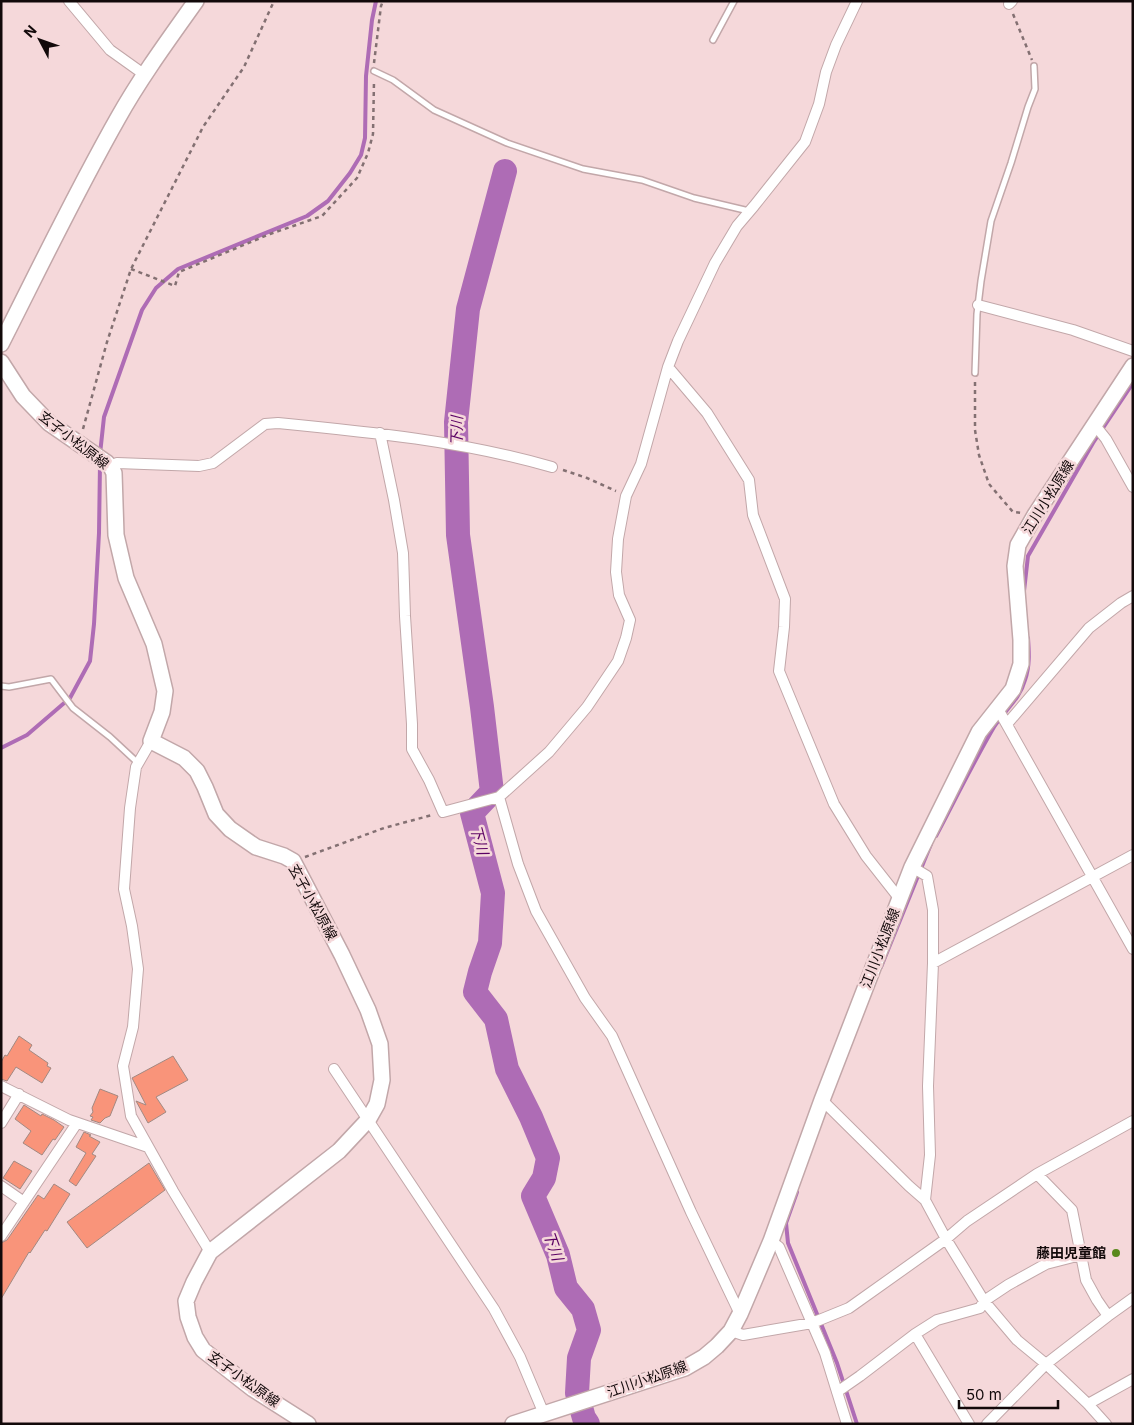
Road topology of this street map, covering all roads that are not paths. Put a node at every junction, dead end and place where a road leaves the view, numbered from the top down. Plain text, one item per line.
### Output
1 (69, 1) edge
2 (196, 1) edge
3 (734, 1) edge
4 (857, 1) edge
5 (713, 40) dead end
6 (1034, 66) road end
7 (374, 71) road end
8 (145, 75) junction
9 (750, 211) junction
10 (978, 305) junction
11 (1, 344) edge
12 (1133, 351) edge
13 (1, 362) edge
14 (1133, 366) edge
15 (668, 367) junction
16 (975, 373) road end
17 (1094, 424) junction
18 (380, 433) junction
19 (552, 466) road end
20 (111, 467) junction
21 (1133, 487) edge
22 (1133, 596) edge
23 (1, 686) edge
24 (998, 709) junction
25 (1007, 724) junction
26 (151, 741) junction
27 (138, 763) junction
28 (499, 797) junction
29 (1133, 855) edge
30 (912, 867) junction
31 (1093, 877) junction
32 (899, 898) junction
33 (1133, 949) edge
34 (933, 963) junction
35 (334, 1069) dead end
36 (1, 1086) edge
37 (19, 1094) junction
38 (822, 1100) junction
39 (368, 1120) junction
40 (1133, 1121) edge
41 (1, 1123) edge
42 (77, 1123) junction
43 (148, 1147) junction
44 (1037, 1174) junction
45 (1, 1186) edge
46 (925, 1200) junction
47 (24, 1202) junction
48 (1, 1236) edge
49 (946, 1239) junction
50 (770, 1241) junction
51 (210, 1252) junction
52 (1081, 1255) junction
53 (1133, 1298) edge
54 (984, 1301) junction
55 (740, 1314) junction
56 (1108, 1316) junction
57 (812, 1323) junction
58 (731, 1330) junction
59 (915, 1334) junction
60 (1046, 1364) junction
61 (1133, 1379) edge
62 (837, 1392) junction
63 (1088, 1404) junction
64 (544, 1414) junction
65 (308, 1424) edge
66 (513, 1424) edge
67 (847, 1424) edge
68 (969, 1424) edge
69 (987, 1424) edge
70 (1106, 1424) edge

1 - 8 street
2 - 8 main road
3 - 5 lane
4 - 9 street
6 - 10 lane
7 - 9 lane
8 - 11 main road
9 - 15 street
10 - 12 street
10 - 16 lane
13 - 20 main road, 玄子小松原線
14 - 17 main road, 江川小松原線
15 - 28 street
15 - 32 street
17 - 21 street
17 - 24 main road, 江川小松原線
18 - 19 street
18 - 20 street
18 - 28 street
20 - 26 main road, 玄子小松原線
22 - 25 street
23 - 27 lane
24 - 25 street
24 - 30 main road, 江川小松原線
25 - 31 street
26 - 27 street
26 - 39 main road, 玄子小松原線
27 - 43 street
28 - 55 street
29 - 31 street
30 - 32 main road, 江川小松原線
30 - 34 street
31 - 33 street
31 - 34 street
32 - 38 main road, 江川小松原線
34 - 46 street
35 - 39 street
36 - 37 street
37 - 41 street
37 - 42 street
38 - 46 street
38 - 50 main road, 江川小松原線
39 - 51 main road, 玄子小松原線
39 - 64 street
40 - 44 street
42 - 43 street
42 - 47 street
43 - 51 street
44 - 49 street
44 - 52 street
45 - 47 street
46 - 49 street
47 - 48 street
49 - 54 street
49 - 57 street
50 - 55 main road, 江川小松原線
50 - 57 street
51 - 65 main road, 玄子小松原線
52 - 54 street
52 - 56 street
53 - 56 street
54 - 59 street
54 - 60 street
55 - 58 main road, 江川小松原線
56 - 60 street
57 - 58 street
57 - 62 street
58 - 64 main road, 江川小松原線
59 - 62 street
59 - 68 street
60 - 63 street
60 - 69 street
61 - 63 street
62 - 67 street
63 - 70 street
64 - 66 main road, 江川小松原線

